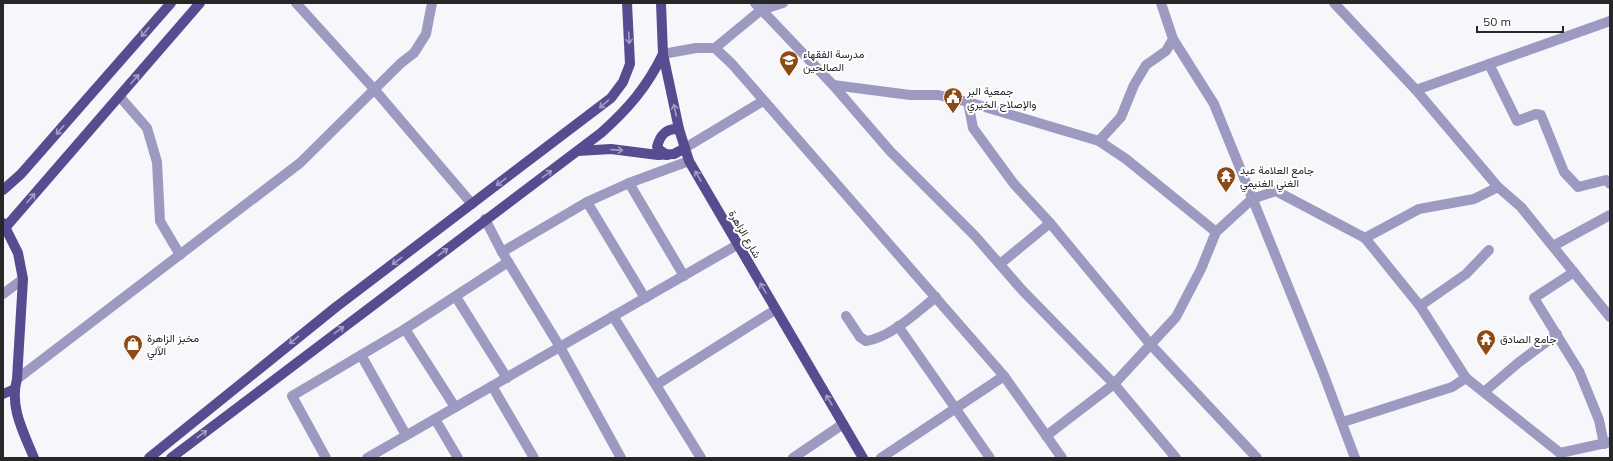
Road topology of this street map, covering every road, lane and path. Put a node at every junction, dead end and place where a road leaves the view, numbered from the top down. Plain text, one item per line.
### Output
1 (171, 3) edge
2 (200, 3) edge
3 (296, 3) edge
4 (432, 3) edge
5 (627, 3) edge
6 (661, 3) edge
7 (783, 3) edge
8 (1161, 3) edge
9 (1334, 3) edge
10 (758, 6) edge
11 (1610, 21) edge
12 (1173, 39) junction
13 (715, 48) junction
14 (663, 54) junction
15 (1489, 64) junction
16 (832, 85) junction
17 (374, 89) junction
18 (1416, 90) junction
19 (120, 97) junction
20 (763, 100) junction
21 (968, 102) junction
22 (679, 129) junction
23 (1099, 140) junction
24 (685, 148) junction
25 (578, 151) junction
26 (667, 155) junction
27 (690, 161) junction
28 (630, 183) junction
29 (1610, 184) edge
30 (1498, 187) junction
31 (3, 190) edge
32 (1252, 199) junction
33 (587, 202) junction
34 (472, 204) junction
35 (1610, 215) edge
36 (485, 219) junction
37 (1050, 223) junction
38 (4, 225) edge
39 (1216, 232) junction
40 (1365, 238) junction
41 (737, 245) junction
42 (1553, 246) junction
43 (1490, 250) dead end
44 (502, 252) junction
45 (180, 255) junction
46 (508, 262) junction
47 (1000, 264) junction
48 (1574, 272) junction
49 (684, 276) junction
50 (23, 279) junction
51 (3, 294) edge
52 (456, 297) junction
53 (936, 297) junction
54 (645, 298) junction
55 (1420, 306) junction
56 (776, 310) junction
57 (613, 316) junction
58 (846, 316) dead end
59 (1610, 317) edge
60 (898, 326) junction
61 (406, 329) junction
62 (1557, 334) junction
63 (1150, 345) junction
64 (560, 347) junction
65 (361, 355) junction
66 (1004, 376) junction
67 (507, 378) junction
68 (1466, 378) junction
69 (16, 384) junction
70 (1114, 384) junction
71 (656, 385) junction
72 (492, 386) junction
73 (1484, 392) junction
74 (3, 394) edge
75 (455, 408) junction
76 (955, 408) junction
77 (435, 419) junction
78 (1343, 422) junction
79 (843, 424) junction
80 (406, 435) junction
81 (1046, 436) junction
82 (1607, 443) edge
83 (34, 458) edge
84 (149, 458) edge
85 (171, 458) edge
86 (326, 458) edge
87 (367, 458) edge
88 (458, 458) edge
89 (534, 458) edge
90 (621, 458) edge
91 (701, 458) edge
92 (793, 458) edge
93 (863, 458) edge
94 (881, 458) edge
95 (990, 458) edge
96 (1062, 458) edge
97 (1176, 458) edge
98 (1257, 458) edge
99 (1355, 458) edge

1 -> 31 main road
19 -> 2 main road
3 - 17 street
4 - 17 street
5 -> 34 main road
6 - 14 main road, شارع الزاهرة
7 - 10 street
8 - 12 street
9 - 18 street
10 - 13 street
10 - 16 street
11 - 15 street
12 - 23 street
12 - 32 street
13 - 14 street
13 - 20 street
22 -> 14 main road, شارع الزاهرة
14 - 25 main road
15 - 18 street
15 - 29 street
16 - 21 street
16 - 47 street
17 - 34 street
17 - 45 street
18 - 30 street
38 -> 19 main road
19 - 45 street
20 - 24 street
20 - 53 street
21 - 23 street
21 - 37 street
22 - 24 main road, شارع الزاهرة
22 - 26 main road
23 - 39 street
24 - 26 main road
24 - 27 main road, شارع الزاهرة
25 -> 26 main road
36 -> 25 main road
27 - 28 street
41 -> 27 main road, شارع الزاهرة
28 - 33 street
28 - 49 street
30 - 40 street
30 - 42 street
32 - 39 street
32 - 40 street
32 - 78 street
33 - 44 street
33 - 54 street
34 -> 84 main road
35 - 42 street
36 - 44 street
85 -> 36 main road
37 - 47 street
37 - 63 street
38 - 50 main road
39 - 63 street
40 - 55 street
41 - 49 street
56 -> 41 main road, شارع الزاهرة
42 - 48 street
43 - 55 street
44 - 46 street
45 - 69 street
46 - 52 street
46 - 64 street
47 - 70 street
48 - 59 street
48 - 62 street
49 - 54 street
50 - 51 street
50 - 69 main road
52 - 61 street
52 - 67 street
53 - 60 street
53 - 66 street
54 - 57 street
55 - 68 street
56 - 71 street
79 -> 56 main road, شارع الزاهرة
57 - 64 street
57 - 71 street
58 - 60 street
60 - 76 street
61 - 65 street
61 - 75 street
62 - 73 street
62 - 82 street
63 - 70 street
63 - 98 street
64 - 67 street
64 - 90 street
65 - 80 street
65 - 86 street
66 - 76 street
66 - 81 street
67 - 72 street
68 - 73 street
68 - 78 street
69 - 74 main road
69 - 83 main road
70 - 81 street
70 - 97 street
71 - 91 street
72 - 75 street
72 - 89 street
73 - 82 street
75 - 77 street
76 - 94 street
76 - 95 street
77 - 80 street
77 - 88 street
78 - 99 street
79 - 92 street
79 - 93 main road, شارع الزاهرة
80 - 87 street
81 - 96 street

